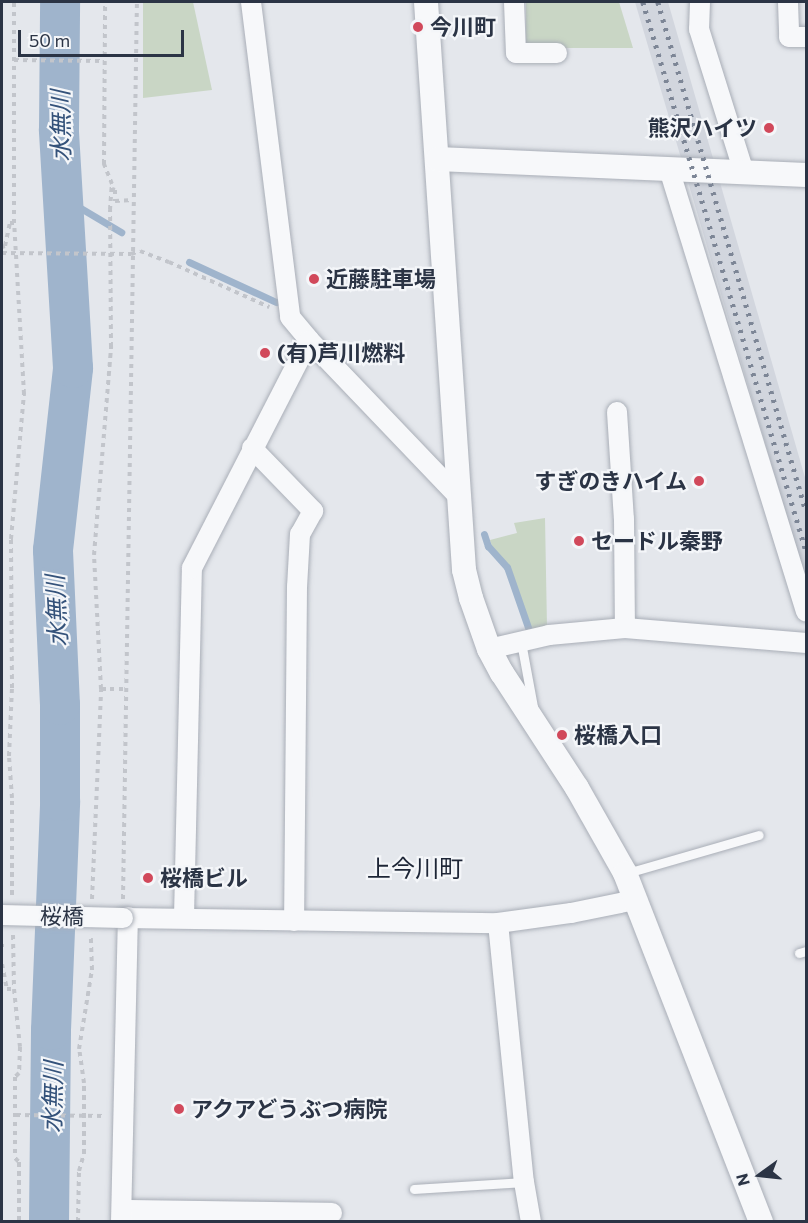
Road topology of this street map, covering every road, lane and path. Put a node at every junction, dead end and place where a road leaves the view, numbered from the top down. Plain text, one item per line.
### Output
1 (14, 2) edge
2 (105, 2) edge
3 (136, 2) edge
4 (251, 2) edge
5 (426, 2) edge
6 (514, 2) edge
7 (700, 2) edge
8 (788, 2) edge
9 (807, 37) edge
10 (557, 53) dead end
11 (14, 60) junction
12 (104, 61) junction
13 (438, 159) junction
14 (669, 169) junction
15 (744, 173) junction
16 (807, 176) edge
17 (112, 189) junction
18 (132, 200) junction
19 (14, 223) junction
20 (2, 247) edge
21 (2, 253) edge
22 (132, 254) junction
23 (290, 317) junction
24 (309, 340) junction
25 (616, 412) dead end
26 (252, 448) junction
27 (460, 498) junction
28 (807, 611) edge
29 (625, 628) junction
30 (521, 642) junction
31 (807, 643) edge
32 (489, 649) junction
33 (101, 689) junction
34 (126, 689) junction
35 (536, 727) junction
36 (759, 835) dead end
37 (12, 858) dead end
38 (624, 873) junction
39 (635, 900) junction
40 (92, 901) dead end
41 (2, 915) edge
42 (184, 917) junction
43 (126, 918) junction
44 (294, 921) junction
45 (498, 923) junction
46 (91, 935) dead end
47 (2, 964) edge
48 (16, 1115) junction
49 (84, 1116) junction
50 (98, 1116) dead end
51 (524, 1182) junction
52 (414, 1189) dead end
53 (332, 1213) dead end
54 (122, 1216) edge
55 (19, 1221) edge
56 (78, 1221) edge
57 (531, 1221) edge
58 (761, 1221) edge

1 - 11 path
2 - 12 path
3 - 18 path
4 - 23 street
5 - 13 street
6 - 10 street
7 - 15 street
8 - 9 street
11 - 12 path
11 - 19 path
12 - 17 path
13 - 14 street
13 - 27 street
14 - 15 street
14 - 28 street
15 - 16 street
17 - 18 path
17 - 33 path
18 - 22 path
19 - 20 path
19 - 37 path
21 - 22 path, bridge
22 - 23 path
22 - 34 path
23 - 24 street
24 - 26 street
24 - 27 street
25 - 29 street
26 - 42 street
26 - 44 street
27 - 32 street
29 - 30 street
29 - 31 street
30 - 32 street
30 - 35 lane
32 - 35 street
33 - 34 path
33 - 40 path
34 - 43 path
35 - 38 street
36 - 38 lane
38 - 39 street
39 - 45 street, 桜橋
39 - 58 street
41 - 43 street, 桜橋, bridge
42 - 43 street, 桜橋
42 - 44 street, 桜橋
43 - 54 street
44 - 45 street, 桜橋
45 - 51 street
46 - 49 path
47 - 48 path
48 - 49 path
48 - 55 path
49 - 50 path
49 - 56 path
51 - 52 lane
51 - 57 street
53 - 54 street

